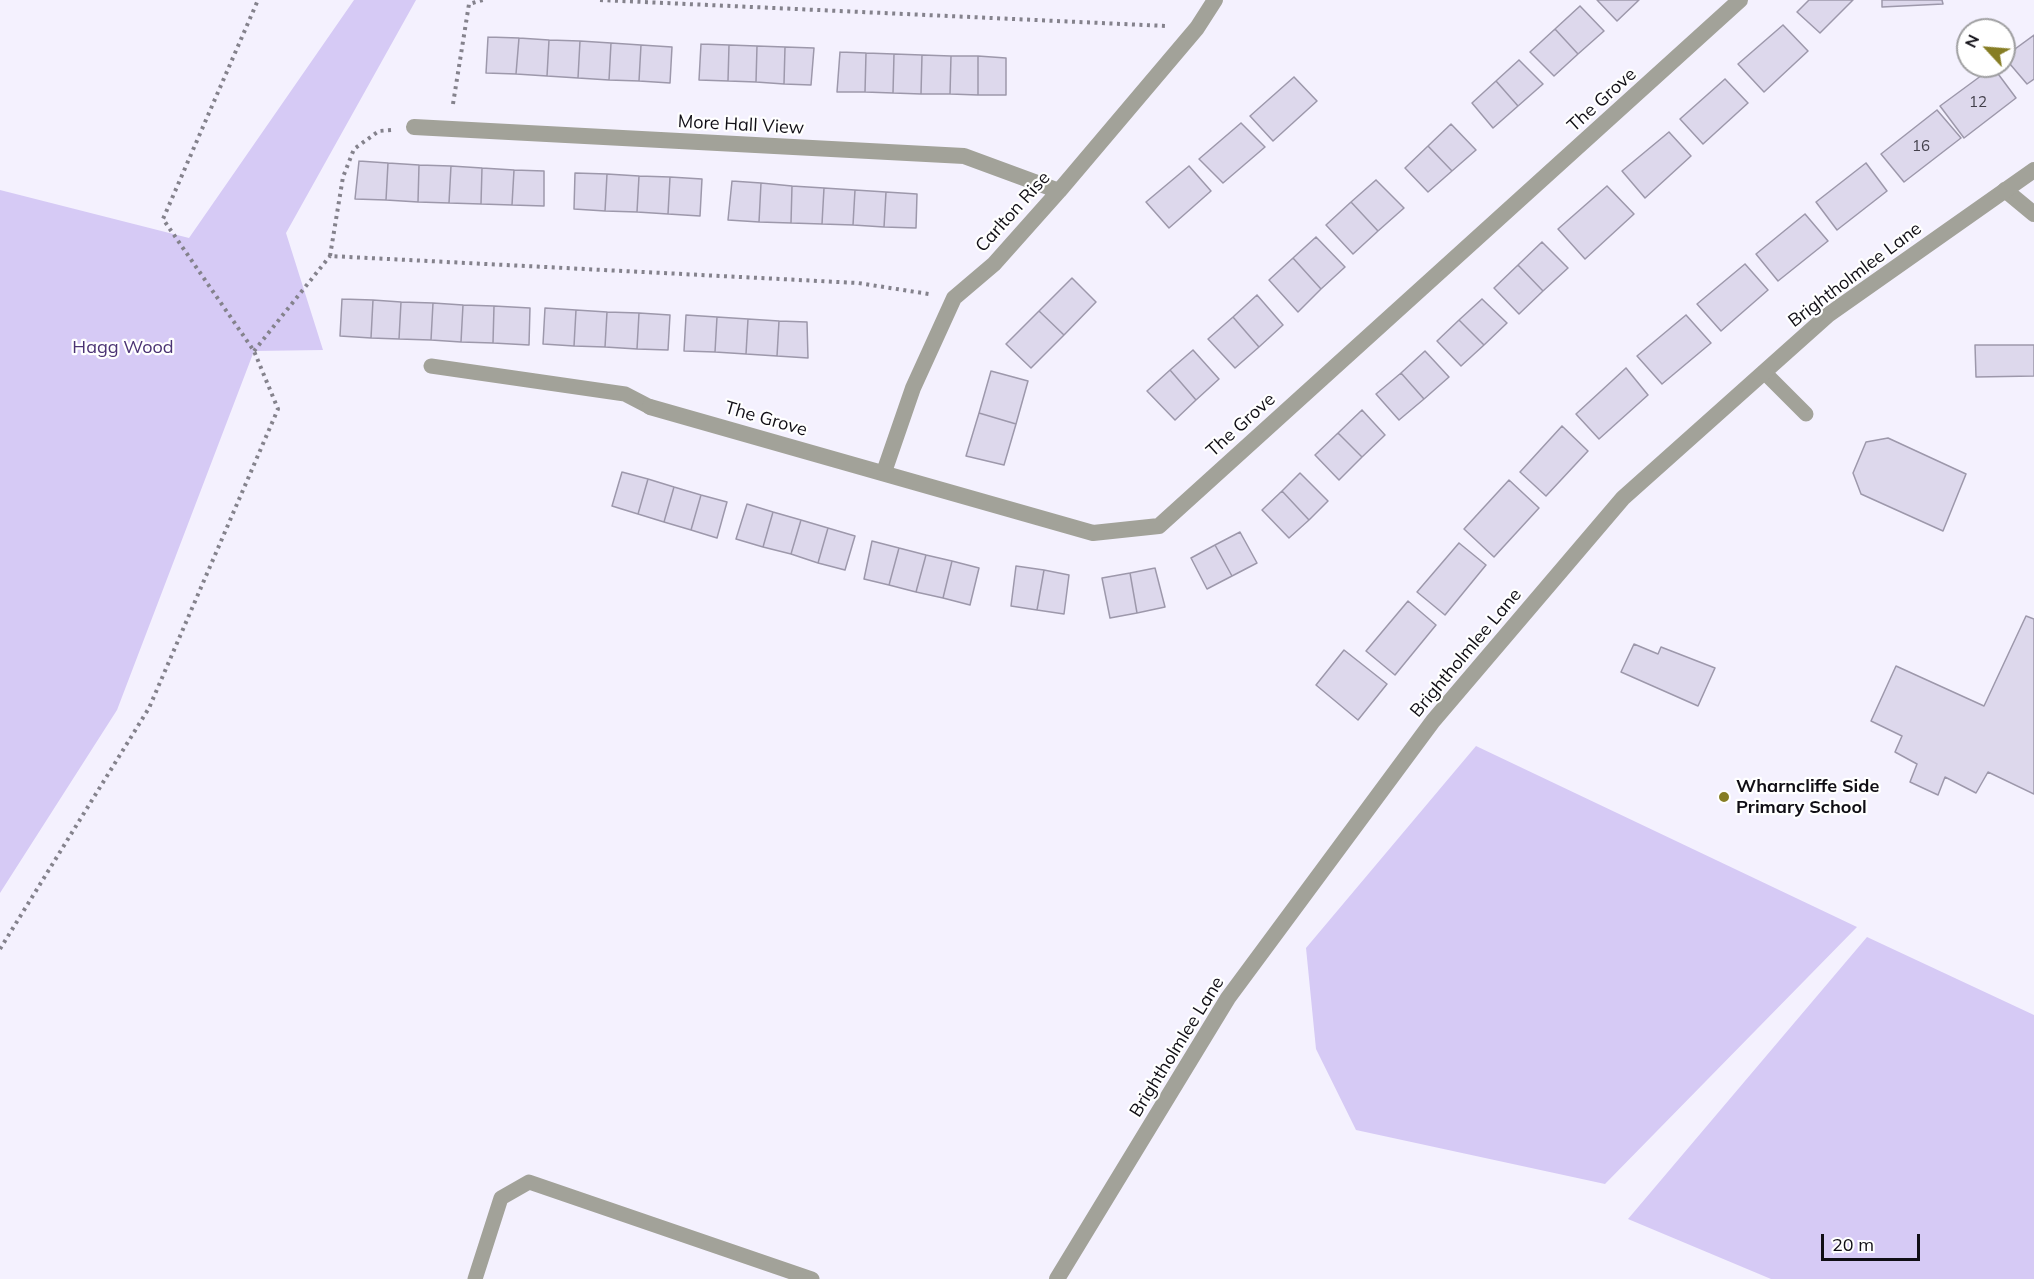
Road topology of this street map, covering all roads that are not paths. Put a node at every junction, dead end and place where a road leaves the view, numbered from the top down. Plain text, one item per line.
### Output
1 (1215, 0) edge
2 (1740, 0) edge
3 (414, 127) road end
4 (2034, 170) edge
5 (2005, 190) junction
6 (1059, 191) junction
7 (2034, 214) edge
8 (431, 366) dead end
9 (1764, 372) junction
10 (650, 406) joint
11 (1806, 414) dead end
12 (884, 472) junction
13 (475, 1279) edge
14 (812, 1279) edge
15 (1057, 1279) edge

1 - 6 street, Carlton Rise
2 - 12 street, The Grove
3 - 6 street, More Hall View
4 - 5 street, Brightholmlee Lane
5 - 7 street
5 - 9 street, Brightholmlee Lane
6 - 12 street, Carlton Rise
8 - 10 lane
9 - 11 lane
9 - 15 street, Brightholmlee Lane
10 - 12 street, The Grove
13 - 14 lane

